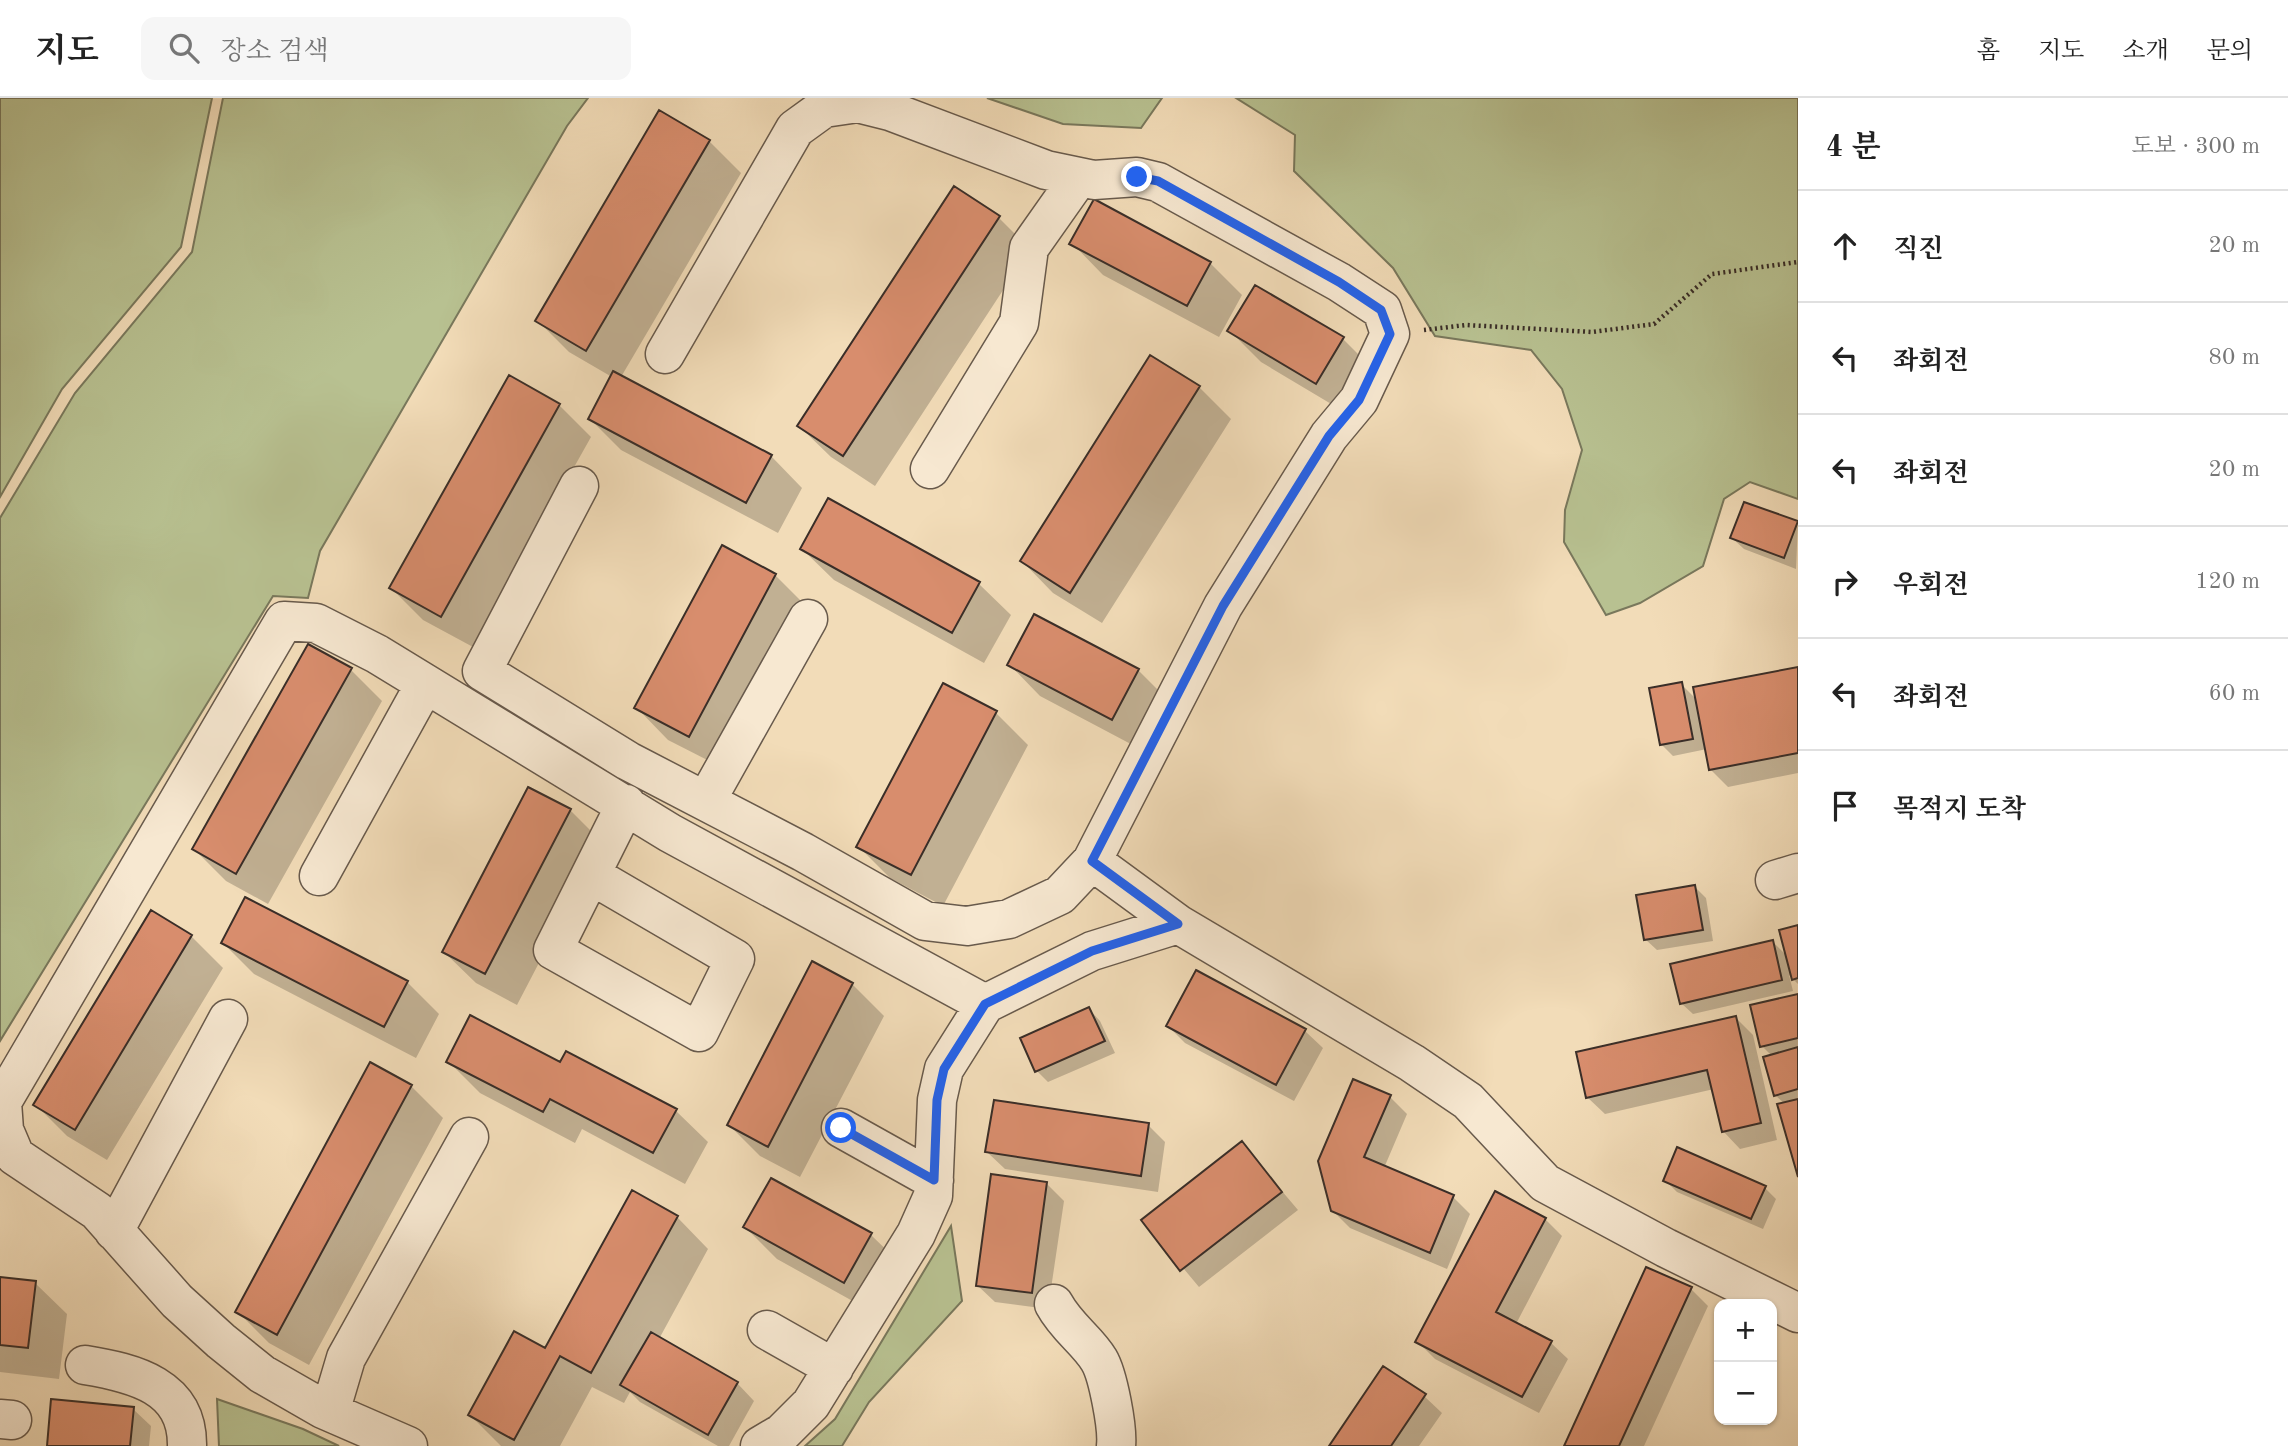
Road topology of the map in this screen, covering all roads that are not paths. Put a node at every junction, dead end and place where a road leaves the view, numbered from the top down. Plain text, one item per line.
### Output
1 (1079, 177) junction
2 (665, 354) dead end
3 (930, 469) dead end
4 (579, 486) dead end
5 (808, 619) dead end
6 (425, 684) junction
7 (706, 801) junction
8 (626, 804) junction
9 (1092, 861) junction
10 (591, 875) junction
11 (319, 876) dead end
12 (1178, 924) junction
13 (985, 1004) junction
14 (228, 1019) dead end
15 (841, 1128) dead end
16 (470, 1137) dead end
17 (934, 1180) junction
18 (114, 1231) junction
19 (1054, 1304) dead end
20 (1798, 1313) edge
21 (767, 1330) dead end
22 (85, 1365) dead end
23 (834, 1368) junction
24 (330, 1412) junction
25 (187, 1446) edge
26 (408, 1446) edge
27 (760, 1446) edge
28 (1116, 1446) edge

1 - 2 street
1 - 3 street
1 - 9 street
4 - 7 street
5 - 7 street
6 - 8 street
6 - 11 street
6 - 18 street
7 - 9 street
8 - 10 street
8 - 13 street
9 - 12 street
10 - 10 street
12 - 13 street
12 - 20 street
13 - 17 street
14 - 18 street
15 - 17 street
16 - 24 street
17 - 23 street
18 - 24 street
19 - 28 street
21 - 23 street
22 - 25 street
23 - 27 street
24 - 26 street

